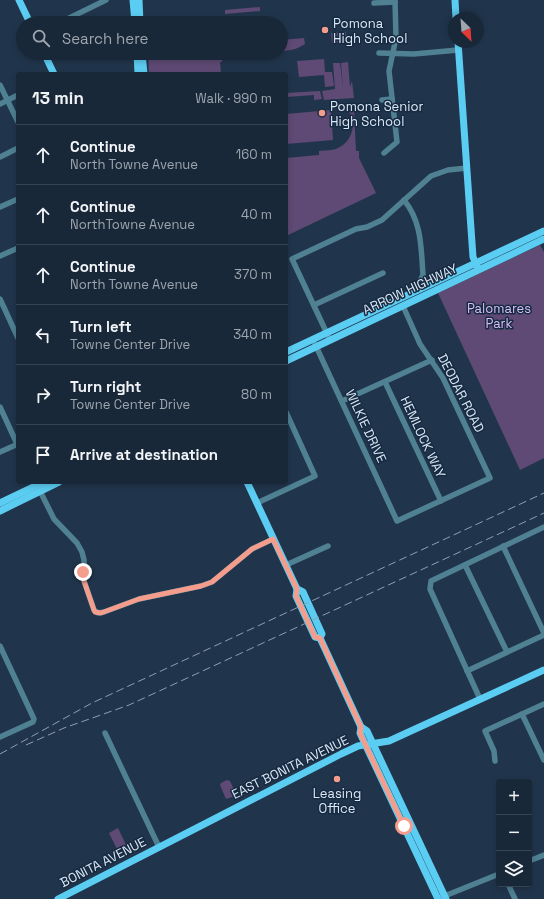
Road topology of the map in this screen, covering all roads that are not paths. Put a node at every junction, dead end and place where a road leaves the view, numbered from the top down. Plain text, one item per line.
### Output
1 (19, 0) edge
2 (106, 0) edge
3 (133, 0) edge
4 (139, 0) edge
5 (455, 0) edge
6 (395, 1) edge
7 (374, 3) dead end
8 (456, 12) edge
9 (27, 16) edge
10 (73, 16) edge
11 (134, 16) edge
12 (140, 16) edge
13 (458, 50) joint
14 (379, 53) dead end
15 (392, 54) junction
16 (47, 60) edge
17 (137, 60) edge
18 (143, 60) edge
19 (53, 72) edge
20 (138, 72) edge
21 (144, 72) edge
22 (0, 85) edge
23 (16, 96) edge
24 (392, 99) junction
25 (382, 100) dead end
26 (8, 101) junction
27 (0, 104) edge
28 (16, 118) edge
29 (16, 149) edge
30 (384, 153) dead end
31 (0, 157) edge
32 (467, 168) junction
33 (16, 199) edge
34 (404, 200) junction
35 (0, 207) edge
36 (544, 231) edge
37 (544, 239) edge
38 (16, 249) edge
39 (0, 256) edge
40 (478, 266) junction
41 (383, 273) dead end
42 (421, 279) dead end
43 (399, 298) junction
44 (0, 299) edge
45 (314, 305) junction
46 (403, 306) junction
47 (16, 334) edge
48 (329, 337) junction
49 (315, 343) junction
50 (288, 351) edge
51 (288, 360) edge
52 (432, 360) junction
53 (385, 382) junction
54 (342, 401) junction
55 (0, 407) edge
56 (288, 416) edge
57 (16, 441) edge
58 (16, 446) edge
59 (0, 452) edge
60 (40, 484) edge
61 (55, 484) edge
62 (248, 484) edge
63 (40, 491) junction
64 (441, 501) junction
65 (0, 503) edge
66 (257, 503) junction
67 (0, 511) edge
68 (543, 529) edge
69 (273, 539) junction
70 (328, 546) dead end
71 (502, 546) junction
72 (286, 565) junction
73 (465, 565) junction
74 (544, 634) edge
75 (0, 646) edge
76 (507, 652) junction
77 (467, 670) junction
78 (544, 670) edge
79 (480, 699) junction
80 (544, 704) edge
81 (522, 714) junction
82 (105, 732) dead end
83 (0, 737) edge
84 (370, 745) junction
85 (544, 760) edge
86 (496, 761) dead end
87 (159, 847) junction
88 (544, 855) edge
89 (532, 860) edge
90 (496, 875) edge
91 (509, 887) edge
92 (62, 898) edge
93 (441, 898) edge
94 (515, 899) edge

1 - 9 main road
2 - 10 street
3 - 11 main road
4 - 12 main road
5 - 8 main road
6 - 7 street
6 - 15 street
13 - 15 street
13 - 32 main road
14 - 15 street
15 - 24 street
16 - 19 main road
17 - 20 main road
18 - 21 main road
22 - 26 street
23 - 26 street
24 - 25 street
24 - 30 street
26 - 27 street
26 - 28 street
29 - 31 street
32 - 34 street
32 - 40 main road
33 - 35 street
34 - 42 street
34 - 45 street
36 - 40 main road, ARROW HIGHWAY
37 - 40 main road, ARROW HIGHWAY
38 - 39 street
40 - 43 main road, ARROW HIGHWAY
40 - 46 main road, ARROW HIGHWAY
41 - 45 street
43 - 46 main road, DEODAR ROAD
43 - 48 main road, ARROW HIGHWAY
44 - 47 street
45 - 48 street
46 - 48 main road, ARROW HIGHWAY
46 - 52 street, DEODAR ROAD
48 - 49 main road, ARROW HIGHWAY
49 - 50 main road, ARROW HIGHWAY
49 - 51 main road, ARROW HIGHWAY
49 - 54 street, WILKIE DRIVE
52 - 53 street
52 - 64 street, DEODAR ROAD
53 - 54 street
53 - 64 street, HEMLOCK WAY
54 - 64 street, WILKIE DRIVE
55 - 57 street
56 - 66 street
58 - 59 street
60 - 65 main road
61 - 63 main road
62 - 66 main road
63 - 67 main road
63 - 69 street
66 - 69 main road
68 - 71 street
69 - 72 main road
70 - 72 street
71 - 73 street
71 - 74 street
72 - 84 main road
73 - 76 street
73 - 77 street
74 - 76 street
75 - 83 street
76 - 77 street
77 - 79 street
78 - 79 main road, EAST BONITA AVENUE
79 - 84 main road, EAST BONITA AVENUE
80 - 81 street
81 - 85 street
81 - 86 street
82 - 87 street
84 - 87 main road, EAST BONITA AVENUE
84 - 93 main road
87 - 92 main road, BONITA AVENUE
88 - 89 street
90 - 93 street
91 - 94 street

